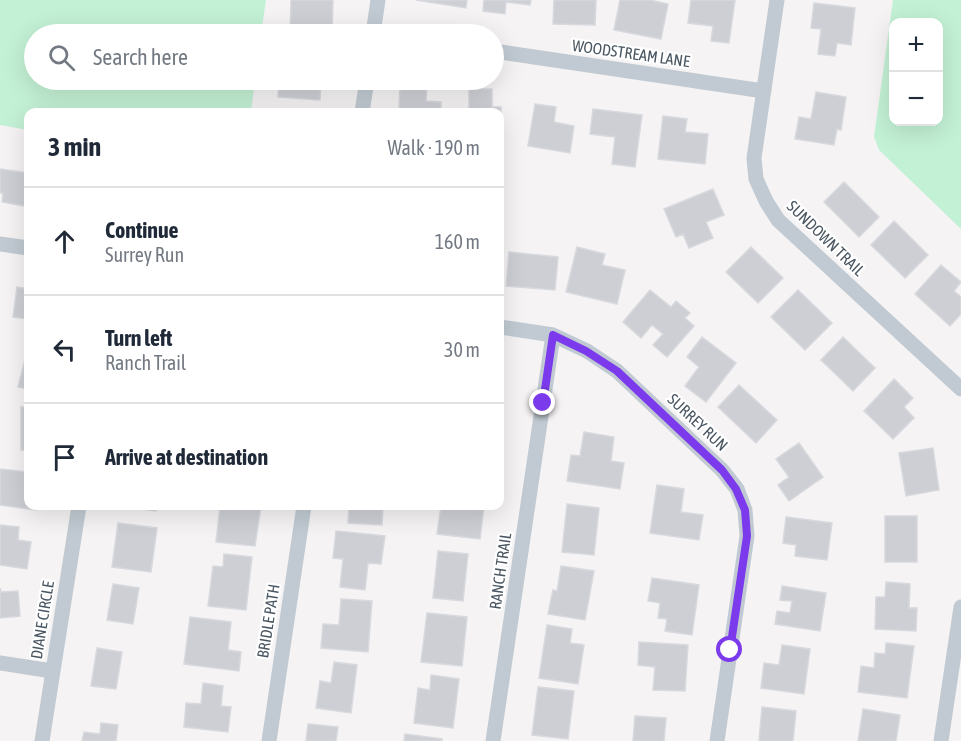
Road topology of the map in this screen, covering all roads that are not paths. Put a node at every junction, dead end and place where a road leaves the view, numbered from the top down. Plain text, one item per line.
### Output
1 (378, 0) edge
2 (777, 0) edge
3 (374, 24) edge
4 (504, 52) edge
5 (365, 90) edge
6 (764, 91) junction
7 (363, 108) edge
8 (0, 244) edge
9 (24, 247) edge
10 (504, 328) edge
11 (553, 335) junction
12 (961, 389) edge
13 (78, 510) edge
14 (303, 510) edge
15 (961, 607) edge
16 (0, 663) edge
17 (52, 671) junction
18 (42, 741) edge
19 (269, 741) edge
20 (493, 741) edge
21 (717, 741) edge
22 (941, 741) edge

1 - 3 street
2 - 6 street, SUNDOWN TRAIL
4 - 6 street, WOODSTREAM LANE
5 - 7 street
6 - 12 street, SUNDOWN TRAIL
8 - 9 street
10 - 11 street, SURREY RUN
11 - 20 street, RANCH TRAIL
11 - 21 street, SURREY RUN
13 - 17 street, DIANE CIRCLE
14 - 19 street, BRIDLE PATH
15 - 22 street
16 - 17 street
17 - 18 street, DIANE CIRCLE

